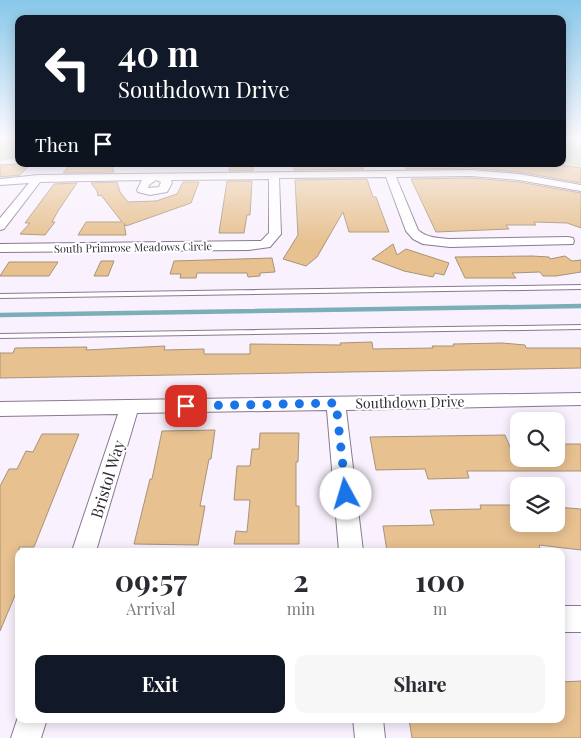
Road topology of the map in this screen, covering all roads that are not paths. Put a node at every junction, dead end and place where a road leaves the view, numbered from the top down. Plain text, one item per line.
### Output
1 (390, 174) junction
2 (156, 176) joint
3 (274, 176) junction
4 (38, 178) junction
5 (0, 182) edge
6 (581, 188) edge
7 (0, 226) edge
8 (568, 241) dead end
9 (0, 248) edge
10 (581, 286) edge
11 (0, 296) edge
12 (581, 327) edge
13 (0, 336) edge
14 (581, 399) edge
15 (336, 403) junction
16 (129, 408) junction
17 (0, 409) edge
18 (85, 548) edge
19 (351, 548) edge
20 (565, 619) edge
21 (581, 619) edge
22 (31, 723) edge
23 (368, 723) edge
24 (26, 738) edge
25 (370, 738) edge

1 - 3 street
1 - 6 street
1 - 8 street
2 - 3 street
2 - 4 street
3 - 9 street, South Primrose Meadows Circle
4 - 5 street
4 - 7 street
10 - 11 lane
12 - 13 lane
14 - 15 street, Southdown Drive
15 - 16 street, Southdown Drive
15 - 19 street
16 - 17 street, Southdown Drive
16 - 18 street, Bristol Way
20 - 21 street
22 - 24 street
23 - 25 street

